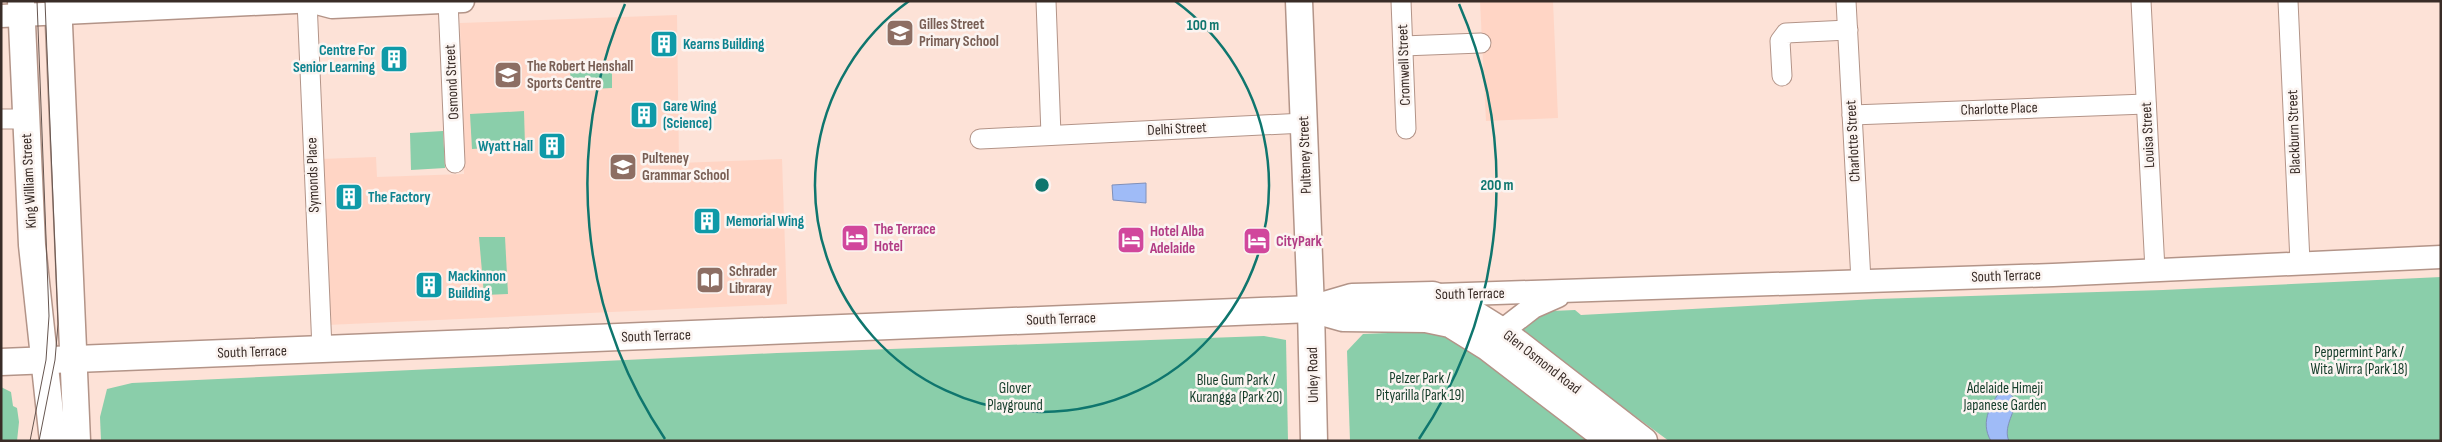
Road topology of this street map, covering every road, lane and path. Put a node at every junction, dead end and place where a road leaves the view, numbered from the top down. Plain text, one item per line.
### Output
1 (458, 1) edge
2 (463, 1) edge
3 (1046, 1) edge
4 (1299, 1) edge
5 (1401, 1) edge
6 (1846, 1) edge
7 (2141, 1) edge
8 (2288, 1) edge
9 (311, 2) edge
10 (448, 2) edge
11 (154, 5) edge
12 (58, 7) edge
13 (15, 10) edge
14 (1848, 30) junction
15 (1481, 43) dead end
16 (1403, 46) junction
17 (1782, 76) dead end
18 (2146, 104) junction
19 (1852, 115) junction
20 (13, 119) edge
21 (1304, 123) junction
22 (1406, 129) dead end
23 (1051, 135) junction
24 (980, 139) dead end
25 (455, 163) dead end
26 (2441, 257) edge
27 (2300, 262) junction
28 (2155, 270) junction
29 (1861, 281) junction
30 (1571, 291) junction
31 (1433, 295) junction
32 (1311, 309) junction
33 (1495, 339) junction
34 (322, 349) junction
35 (74, 359) junction
36 (44, 360) junction
37 (1, 362) edge
38 (53, 441) edge
39 (77, 441) edge
40 (1314, 441) edge
41 (1610, 441) edge
42 (1644, 441) edge

1 - 2 street
1 - 10 street
3 - 23 street
4 - 21 main road, Pulteney Street
5 - 16 street, Cromwell Street
6 - 14 street, Charlotte Street
7 - 18 street, Louisa Street
8 - 27 street, Blackburn Street
9 - 10 street
9 - 11 street
9 - 34 street, Symonds Place
10 - 25 street, Osmond Street
11 - 12 street
12 - 13 street
12 - 35 main road
13 - 20 main road, King William Street
14 - 17 street
14 - 19 street, Charlotte Street
15 - 16 street
16 - 22 street, Cromwell Street
18 - 19 street, Charlotte Place
18 - 28 street, Louisa Street
19 - 29 street, Charlotte Street
20 - 36 main road, King William Street
21 - 23 street, Delhi Street
21 - 32 main road, Pulteney Street
23 - 24 street, Delhi Street
26 - 27 street, South Terrace
27 - 28 street, South Terrace
28 - 29 street, South Terrace
29 - 30 street, South Terrace
30 - 31 street, South Terrace
30 - 33 street, South Terrace
31 - 32 main road, South Terrace
31 - 33 main road, Glen Osmond Road
32 - 33 main road, South Terrace
32 - 34 main road, South Terrace
32 - 40 main road, Unley Road
33 - 41 main road, Glen Osmond Road
33 - 42 main road, Glen Osmond Road
34 - 35 main road, South Terrace
35 - 36 main road, South Terrace
35 - 39 main road
36 - 37 main road, South Terrace
36 - 38 main road, King William Street

